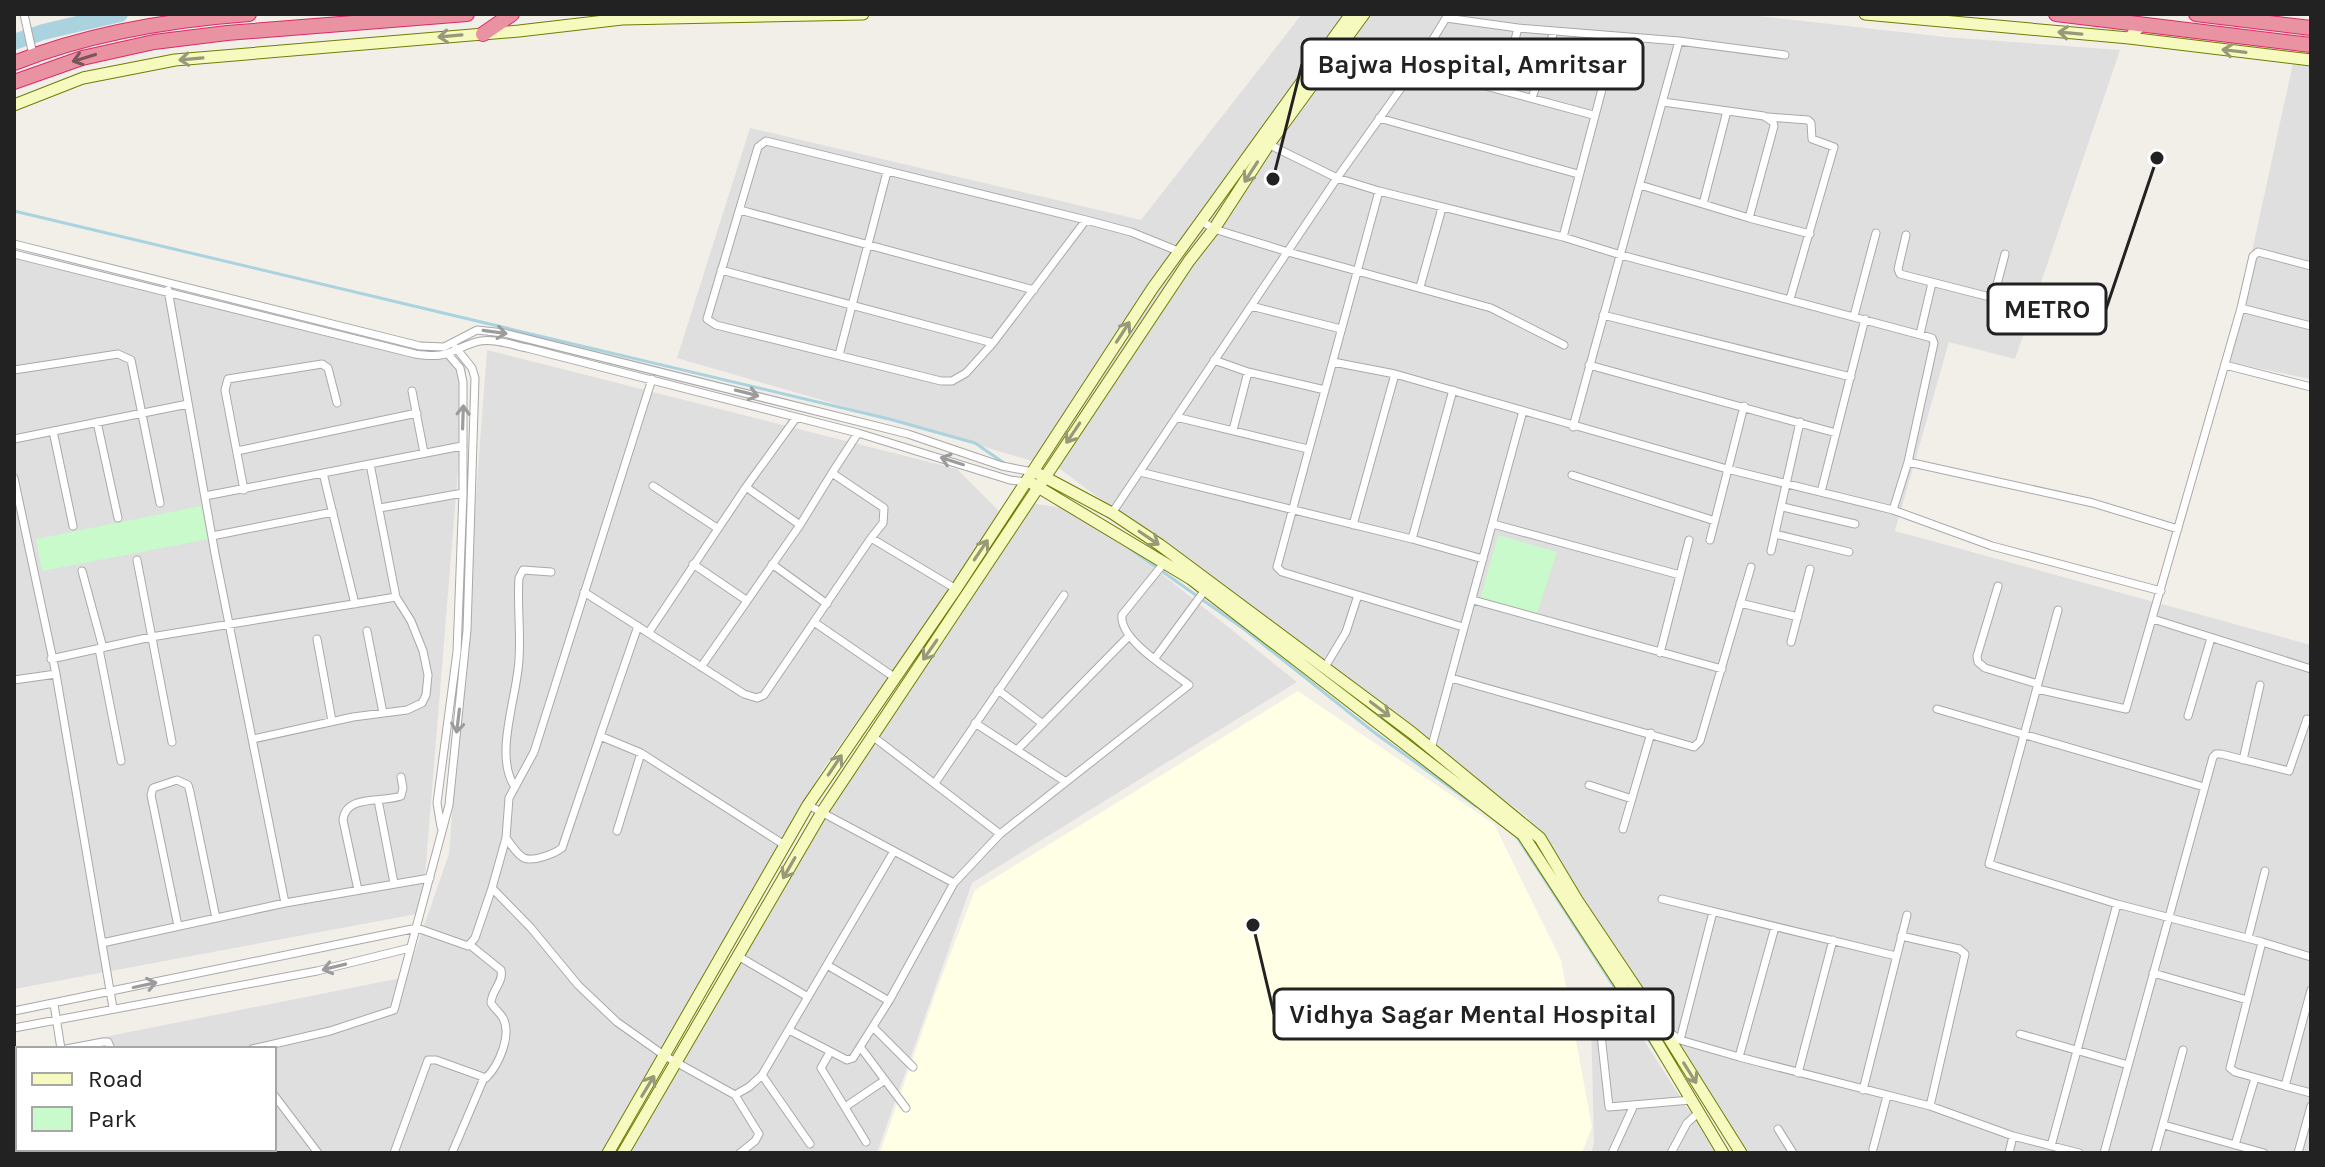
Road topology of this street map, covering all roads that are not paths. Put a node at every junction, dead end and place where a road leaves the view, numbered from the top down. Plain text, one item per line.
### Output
1 (249, 14) edge
2 (467, 14) edge
3 (512, 14) edge
4 (863, 14) edge
5 (1351, 14) edge
6 (1364, 14) edge
7 (1865, 14) edge
8 (2056, 14) edge
9 (2196, 14) edge
10 (2229, 16) edge
11 (24, 17) edge
12 (2142, 24) junction
13 (1518, 28) junction
14 (2311, 28) edge
15 (1554, 31) junction
16 (483, 34) junction
17 (1616, 36) junction
18 (2129, 38) junction
19 (1679, 41) junction
20 (2311, 45) edge
21 (32, 49) junction
22 (1785, 55) dead end
23 (2311, 60) edge
24 (14, 63) edge
25 (1416, 67) junction
26 (14, 82) edge
27 (1502, 90) junction
28 (1532, 98) junction
29 (1663, 102) junction
30 (14, 105) edge
31 (1727, 111) junction
32 (1593, 115) junction
33 (1768, 117) junction
34 (1379, 118) junction
35 (1264, 142) junction
36 (887, 172) junction
37 (1578, 174) junction
38 (1337, 178) junction
39 (1640, 185) junction
40 (1379, 191) junction
41 (1703, 204) junction
42 (1442, 208) junction
43 (740, 210) junction
44 (1749, 218) junction
45 (1086, 220) junction
46 (1200, 220) junction
47 (1214, 229) junction
48 (1876, 233) dead end
49 (1810, 234) junction
50 (1906, 235) dead end
51 (1563, 237) junction
52 (14, 244) edge
53 (868, 245) junction
54 (1178, 251) junction
55 (1288, 252) junction
56 (14, 254) edge
57 (2005, 254) dead end
58 (1621, 255) junction
59 (50, 257) junction
60 (2311, 266) edge
61 (721, 270) junction
62 (1357, 270) junction
63 (1932, 283) junction
64 (1420, 287) junction
65 (167, 288) junction
66 (1034, 290) junction
67 (1790, 299) junction
68 (853, 306) junction
69 (1251, 306) junction
70 (2241, 308) junction
71 (1603, 315) junction
72 (1854, 316) junction
73 (1865, 319) junction
74 (2311, 326) edge
75 (1341, 329) junction
76 (1920, 334) junction
77 (993, 343) junction
78 (448, 345) junction
79 (1564, 345) dead end
80 (458, 351) junction
81 (449, 355) junction
82 (839, 355) junction
83 (1214, 360) junction
84 (1333, 362) junction
85 (1589, 365) junction
86 (2225, 365) junction
87 (14, 370) edge
88 (1248, 372) junction
89 (1395, 374) junction
90 (1851, 377) junction
91 (652, 379) junction
92 (2311, 387) edge
93 (1325, 390) junction
94 (1453, 390) junction
95 (412, 391) dead end
96 (337, 403) dead end
97 (188, 404) junction
98 (1744, 406) junction
99 (1523, 411) junction
100 (143, 413) junction
101 (417, 413) junction
102 (1176, 417) junction
103 (796, 418) junction
104 (97, 422) junction
105 (1800, 422) junction
106 (1573, 427) junction
107 (1233, 430) junction
108 (53, 431) junction
109 (858, 433) junction
110 (1836, 433) junction
111 (14, 439) edge
112 (462, 446) junction
113 (1308, 449) junction
114 (237, 451) junction
115 (424, 453) junction
116 (1908, 462) junction
117 (370, 464) junction
118 (1727, 469) junction
119 (1140, 472) junction
120 (323, 473) junction
121 (832, 473) junction
122 (1572, 475) dead end
123 (14, 478) edge
124 (1035, 479) junction
125 (1788, 484) junction
126 (653, 486) dead end
127 (746, 487) junction
128 (244, 490) junction
129 (1821, 492) junction
130 (463, 493) junction
131 (205, 496) junction
132 (160, 503) dead end
133 (1783, 507) junction
134 (380, 508) junction
135 (1290, 509) junction
136 (1893, 510) junction
137 (333, 512) junction
138 (1112, 513) junction
139 (118, 518) dead end
140 (1715, 521) junction
141 (1493, 524) junction
142 (1855, 524) dead end
143 (800, 525) junction
144 (1353, 525) junction
145 (73, 526) dead end
146 (717, 528) junction
147 (2178, 529) junction
148 (1775, 534) junction
149 (212, 536) junction
150 (871, 538) junction
151 (1412, 539) junction
152 (1689, 540) dead end
153 (1710, 540) dead end
154 (1771, 551) dead end
155 (1849, 552) dead end
156 (1483, 559) junction
157 (137, 560) dead end
158 (1164, 563) junction
159 (693, 564) junction
160 (772, 564) junction
161 (1751, 567) dead end
162 (1810, 569) dead end
163 (82, 571) dead end
164 (551, 572) dead end
165 (1680, 575) junction
166 (1998, 586) dead end
167 (956, 589) junction
168 (1205, 590) junction
169 (2161, 591) junction
170 (584, 592) junction
171 (1064, 595) dead end
172 (1358, 595) junction
173 (396, 597) junction
174 (746, 600) junction
175 (1473, 600) junction
176 (1740, 603) junction
177 (355, 604) junction
178 (827, 604) junction
179 (2058, 610) dead end
180 (1798, 617) junction
181 (2153, 619) junction
182 (814, 622) junction
183 (231, 623) junction
184 (638, 626) junction
185 (1463, 627) junction
186 (367, 631) dead end
187 (649, 632) junction
188 (151, 637) junction
189 (1128, 637) junction
190 (2211, 638) junction
191 (317, 639) dead end
192 (1791, 642) dead end
193 (101, 648) junction
194 (1660, 653) junction
195 (1155, 658) junction
196 (51, 659) junction
197 (701, 667) junction
198 (1325, 667) junction
199 (1722, 669) junction
200 (2311, 669) edge
201 (56, 674) junction
202 (894, 677) junction
203 (1451, 678) junction
204 (14, 680) edge
205 (2260, 685) dead end
206 (2037, 686) junction
207 (998, 690) junction
208 (1937, 709) dead end
209 (383, 713) junction
210 (2188, 716) dead end
211 (2307, 719) dead end
212 (332, 721) junction
213 (975, 723) junction
214 (1043, 724) junction
215 (1651, 733) junction
216 (2024, 734) junction
217 (871, 735) junction
218 (600, 736) junction
219 (253, 739) junction
220 (172, 742) dead end
221 (1431, 749) junction
222 (1017, 750) junction
223 (641, 753) junction
224 (2243, 760) junction
225 (121, 761) dead end
226 (401, 777) dead end
227 (1066, 782) junction
228 (935, 783) junction
229 (1589, 785) dead end
230 (515, 787) junction
231 (2204, 787) junction
232 (1632, 799) junction
233 (378, 800) junction
234 (808, 805) junction
235 (822, 812) junction
236 (441, 829) junction
237 (1623, 829) dead end
238 (617, 831) dead end
239 (1000, 834) junction
240 (506, 838) junction
241 (786, 846) junction
242 (894, 851) junction
243 (2265, 871) dead end
244 (430, 878) junction
245 (394, 883) junction
246 (954, 883) junction
247 (492, 888) junction
248 (358, 890) junction
249 (1662, 899) dead end
250 (285, 903) junction
251 (2117, 904) junction
252 (1713, 912) junction
253 (1907, 915) dead end
254 (216, 918) junction
255 (2168, 918) junction
256 (178, 926) junction
257 (1775, 927) junction
258 (417, 928) junction
259 (1901, 936) junction
260 (2248, 938) junction
261 (1833, 940) junction
262 (2262, 942) junction
263 (102, 943) junction
264 (470, 945) junction
265 (410, 948) junction
266 (738, 956) junction
267 (1896, 956) junction
268 (2311, 957) edge
269 (827, 965) junction
270 (2153, 973) junction
271 (2311, 990) edge
272 (110, 992) junction
273 (808, 997) junction
274 (2247, 1000) junction
275 (889, 1001) junction
276 (54, 1004) junction
277 (113, 1008) junction
278 (14, 1011) edge
279 (56, 1020) junction
280 (873, 1027) junction
281 (1662, 1027) junction
282 (14, 1028) edge
283 (789, 1030) junction
284 (2020, 1034) dead end
285 (1601, 1035) dead end
286 (1680, 1040) junction
287 (63, 1047) edge
288 (76, 1047) edge
289 (110, 1047) edge
290 (261, 1047) edge
291 (861, 1048) junction
292 (2183, 1050) dead end
293 (830, 1052) junction
294 (2076, 1052) junction
295 (1739, 1057) junction
296 (671, 1059) junction
297 (2128, 1065) junction
298 (913, 1067) dead end
299 (1798, 1073) junction
300 (762, 1075) junction
301 (484, 1078) junction
302 (2255, 1078) junction
303 (885, 1080) junction
304 (2285, 1086) junction
305 (1863, 1090) junction
306 (2311, 1093) edge
307 (735, 1095) junction
308 (1887, 1096) junction
309 (276, 1098) edge
310 (1691, 1100) junction
311 (1634, 1105) junction
312 (1930, 1106) junction
313 (2311, 1106) edge
314 (845, 1107) junction
315 (906, 1108) dead end
316 (1698, 1113) junction
317 (2164, 1125) junction
318 (1778, 1129) dead end
319 (2013, 1136) junction
320 (866, 1142) dead end
321 (810, 1144) dead end
322 (2235, 1145) junction
323 (2051, 1146) junction
324 (1873, 1149) dead end
325 (318, 1153) edge
326 (394, 1153) edge
327 (452, 1153) edge
328 (608, 1153) edge
329 (623, 1153) edge
330 (740, 1153) edge
331 (1612, 1153) edge
332 (1671, 1153) edge
333 (1723, 1153) edge
334 (1741, 1153) edge
335 (1793, 1153) edge
336 (2009, 1153) edge
337 (2079, 1153) edge
338 (2104, 1153) edge
339 (2155, 1153) edge
340 (2264, 1153) edge
341 (2298, 1153) edge

1 - 21 highway
2 -> 26 highway
3 - 16 highway
4 - 16 street
5 - 35 street
6 - 35 street
18 -> 7 street
8 - 12 highway
9 - 10 highway
10 - 14 highway
11 - 21 street
12 - 18 street
12 - 20 highway
13 - 15 street
13 - 25 street
13 - 27 street
15 - 17 street
15 - 28 street
16 -> 30 street
17 - 19 street
17 - 32 street
23 -> 18 street
19 - 22 street
19 - 29 street
21 - 24 highway
25 - 27 street
25 - 34 street
27 - 28 street
28 - 32 street
29 - 31 street
29 - 39 street
31 - 33 street
31 - 41 street
32 - 37 street
33 - 44 street
33 - 49 street
34 - 37 street
34 - 38 street
35 - 38 street
35 - 46 street
35 -> 47 street
36 - 43 street
36 - 45 street
36 - 53 street
37 - 51 street
38 - 40 street
38 - 55 street
39 - 41 street
39 - 58 street
40 - 42 street
40 - 62 street
41 - 44 street
42 - 51 street
42 - 64 street
43 - 53 street
43 - 61 street
44 - 49 street
45 - 54 street
45 - 66 street
46 - 47 street
46 - 54 street
47 - 55 street
47 -> 124 street
48 - 72 street
49 - 67 street
50 - 63 street
51 - 58 street
52 - 59 street
53 - 66 street
53 - 68 street
124 -> 54 street
55 - 62 street
55 - 69 street
56 - 59 street
57 - 63 street
58 - 67 street
58 - 71 street
59 - 65 street
60 - 70 street
61 - 68 street
61 - 82 street
62 - 64 street
62 - 75 street
63 - 76 street
64 - 79 street
65 - 78 street
65 - 81 street
65 - 97 street
66 - 77 street
67 - 72 street
68 - 77 street
68 - 82 street
69 - 75 street
69 - 83 street
70 - 74 street
70 - 86 street
71 - 85 street
71 - 90 street
72 - 73 street
73 - 76 street
73 - 90 street
75 - 84 street
76 - 116 street
77 - 82 street
78 - 80 street
78 - 81 street
78 -> 124 street
80 - 81 street
80 - 91 street
80 -> 236 street
112 -> 81 street
83 - 88 street
83 - 102 street
84 - 89 street
84 - 93 street
85 - 98 street
85 - 106 street
86 - 92 street
86 - 147 street
87 - 100 street
88 - 93 street
88 - 107 street
89 - 94 street
89 - 144 street
90 - 110 street
91 - 103 street
91 - 170 street
93 - 113 street
94 - 99 street
94 - 151 street
95 - 101 street
96 - 114 street
97 - 100 street
97 - 131 street
98 - 105 street
98 - 118 street
99 - 106 street
99 - 141 street
100 - 104 street
100 - 132 street
101 - 114 street
101 - 115 street
102 - 107 street
102 - 119 street
103 - 109 street
103 - 127 street
104 - 108 street
104 - 139 street
105 - 110 street
105 - 125 street
106 - 118 street
107 - 113 street
108 - 111 street
108 - 145 street
109 - 121 street
124 -> 109 street
110 - 129 street
112 - 115 street
112 - 130 street
113 - 135 street
114 - 128 street
115 - 117 street
116 - 136 street
116 - 147 street
117 - 120 street
117 - 134 street
118 - 125 street
118 - 140 street
119 - 135 street
119 - 138 street
120 - 128 street
120 - 137 street
121 - 143 street
121 - 150 street
122 - 140 street
123 - 196 street
124 - 138 street
124 - 158 street
167 -> 124 street
124 -> 217 street
125 - 129 street
125 - 133 street
126 - 146 street
127 - 143 street
127 - 146 street
128 - 131 street
129 - 136 street
130 - 134 street
130 - 236 street
131 - 149 street
133 - 142 street
133 - 148 street
134 - 173 street
135 - 144 street
135 - 172 street
136 - 169 street
137 - 149 street
137 - 177 street
138 -> 198 street
140 - 153 street
141 - 156 street
141 - 165 street
143 - 160 street
144 - 151 street
146 - 159 street
147 - 169 street
148 - 154 street
148 - 155 street
149 - 183 street
150 - 167 street
150 - 178 street
151 - 156 street
152 - 165 street
156 - 175 street
157 - 188 street
158 - 168 street
158 - 189 street
159 - 174 street
159 - 187 street
160 - 174 street
160 - 178 street
161 - 176 street
162 - 180 street
163 - 193 street
164 - 230 street
165 - 194 street
166 - 206 street
167 - 202 street
168 - 195 street
168 - 310 street
169 - 181 street
170 - 184 street
170 - 230 street
171 - 207 street
172 - 185 street
172 - 198 street
173 - 177 street
173 - 209 street
174 - 197 street
175 - 185 street
175 - 194 street
176 - 180 street
176 - 199 street
177 - 183 street
178 - 182 street
179 - 206 street
180 - 192 street
181 - 190 street
181 - 206 street
182 - 197 street
182 - 202 street
183 - 188 street
183 - 219 street
184 - 187 street
184 - 218 street
185 - 203 street
186 - 209 street
187 - 197 street
188 - 193 street
188 - 220 street
189 - 195 street
189 - 214 street
190 - 200 street
190 - 210 street
191 - 212 street
193 - 196 street
193 - 225 street
194 - 199 street
195 - 227 street
196 - 201 street
198 -> 221 street
199 - 215 street
201 - 204 street
201 - 263 street
234 -> 202 street
203 - 215 street
203 - 221 street
205 - 224 street
206 - 216 street
207 - 213 street
207 - 214 street
208 - 216 street
209 - 212 street
211 - 224 street
212 - 219 street
213 - 222 street
213 - 228 street
214 - 222 street
215 - 232 street
216 - 231 street
216 - 251 street
217 - 228 street
217 - 235 street
218 - 223 street
218 - 240 street
219 - 250 street
221 - 281 street
222 - 227 street
223 - 238 street
223 - 241 street
224 - 231 street
226 - 233 street
227 - 239 street
228 - 239 street
229 - 232 street
230 - 240 street
231 - 255 street
232 - 237 street
233 - 245 street
233 - 248 street
234 - 235 street
234 - 241 street
235 - 242 street
235 -> 266 street
236 - 244 street
239 - 246 street
240 - 247 street
241 - 296 street
242 - 246 street
242 - 269 street
243 - 260 street
244 - 245 street
244 - 258 street
245 - 248 street
246 - 275 street
247 - 264 street
247 - 296 street
248 - 250 street
249 - 252 street
250 - 254 street
251 - 255 street
251 - 294 street
252 - 257 street
252 - 286 street
253 - 259 street
254 - 256 street
254 - 256 street
255 - 260 street
255 - 270 street
256 - 263 street
257 - 261 street
257 - 295 street
258 - 264 street
258 - 265 street
272 -> 258 street
259 - 267 street
259 - 312 street
260 - 262 street
261 - 267 street
261 - 299 street
262 - 268 street
262 - 274 street
263 - 272 street
264 - 301 street
265 -> 277 street
265 - 290 street
266 - 273 street
266 - 296 street
267 - 305 street
269 - 273 street
269 - 275 street
270 - 274 street
270 - 297 street
271 - 304 street
272 - 276 street
272 - 277 street
273 - 283 street
274 - 302 street
275 - 280 street
276 - 278 street
276 - 279 street
277 - 279 street
279 - 282 street
279 - 287 street
280 - 291 street
280 - 298 street
281 - 286 street
281 -> 334 street
283 - 293 street
283 - 300 street
284 - 294 street
285 - 311 street
286 - 295 street
288 - 289 street
291 - 293 street
291 - 303 street
292 - 317 street
293 - 314 street
294 - 297 street
294 - 323 street
295 - 299 street
296 - 307 street
328 -> 296 street
296 - 329 street
297 - 338 street
299 - 305 street
300 - 307 street
300 - 321 street
301 - 326 street
301 - 327 street
302 - 304 street
302 - 322 street
303 - 314 street
303 - 315 street
304 - 306 street
305 - 308 street
307 - 330 street
308 - 312 street
308 - 324 street
309 - 325 street
310 - 311 street
310 - 316 street
311 - 331 street
312 - 319 street
313 - 341 street
314 - 320 street
316 - 332 street
316 - 333 street
317 - 322 street
317 - 339 street
318 - 335 street
319 - 323 street
319 - 336 street
322 - 340 street
323 - 337 street

